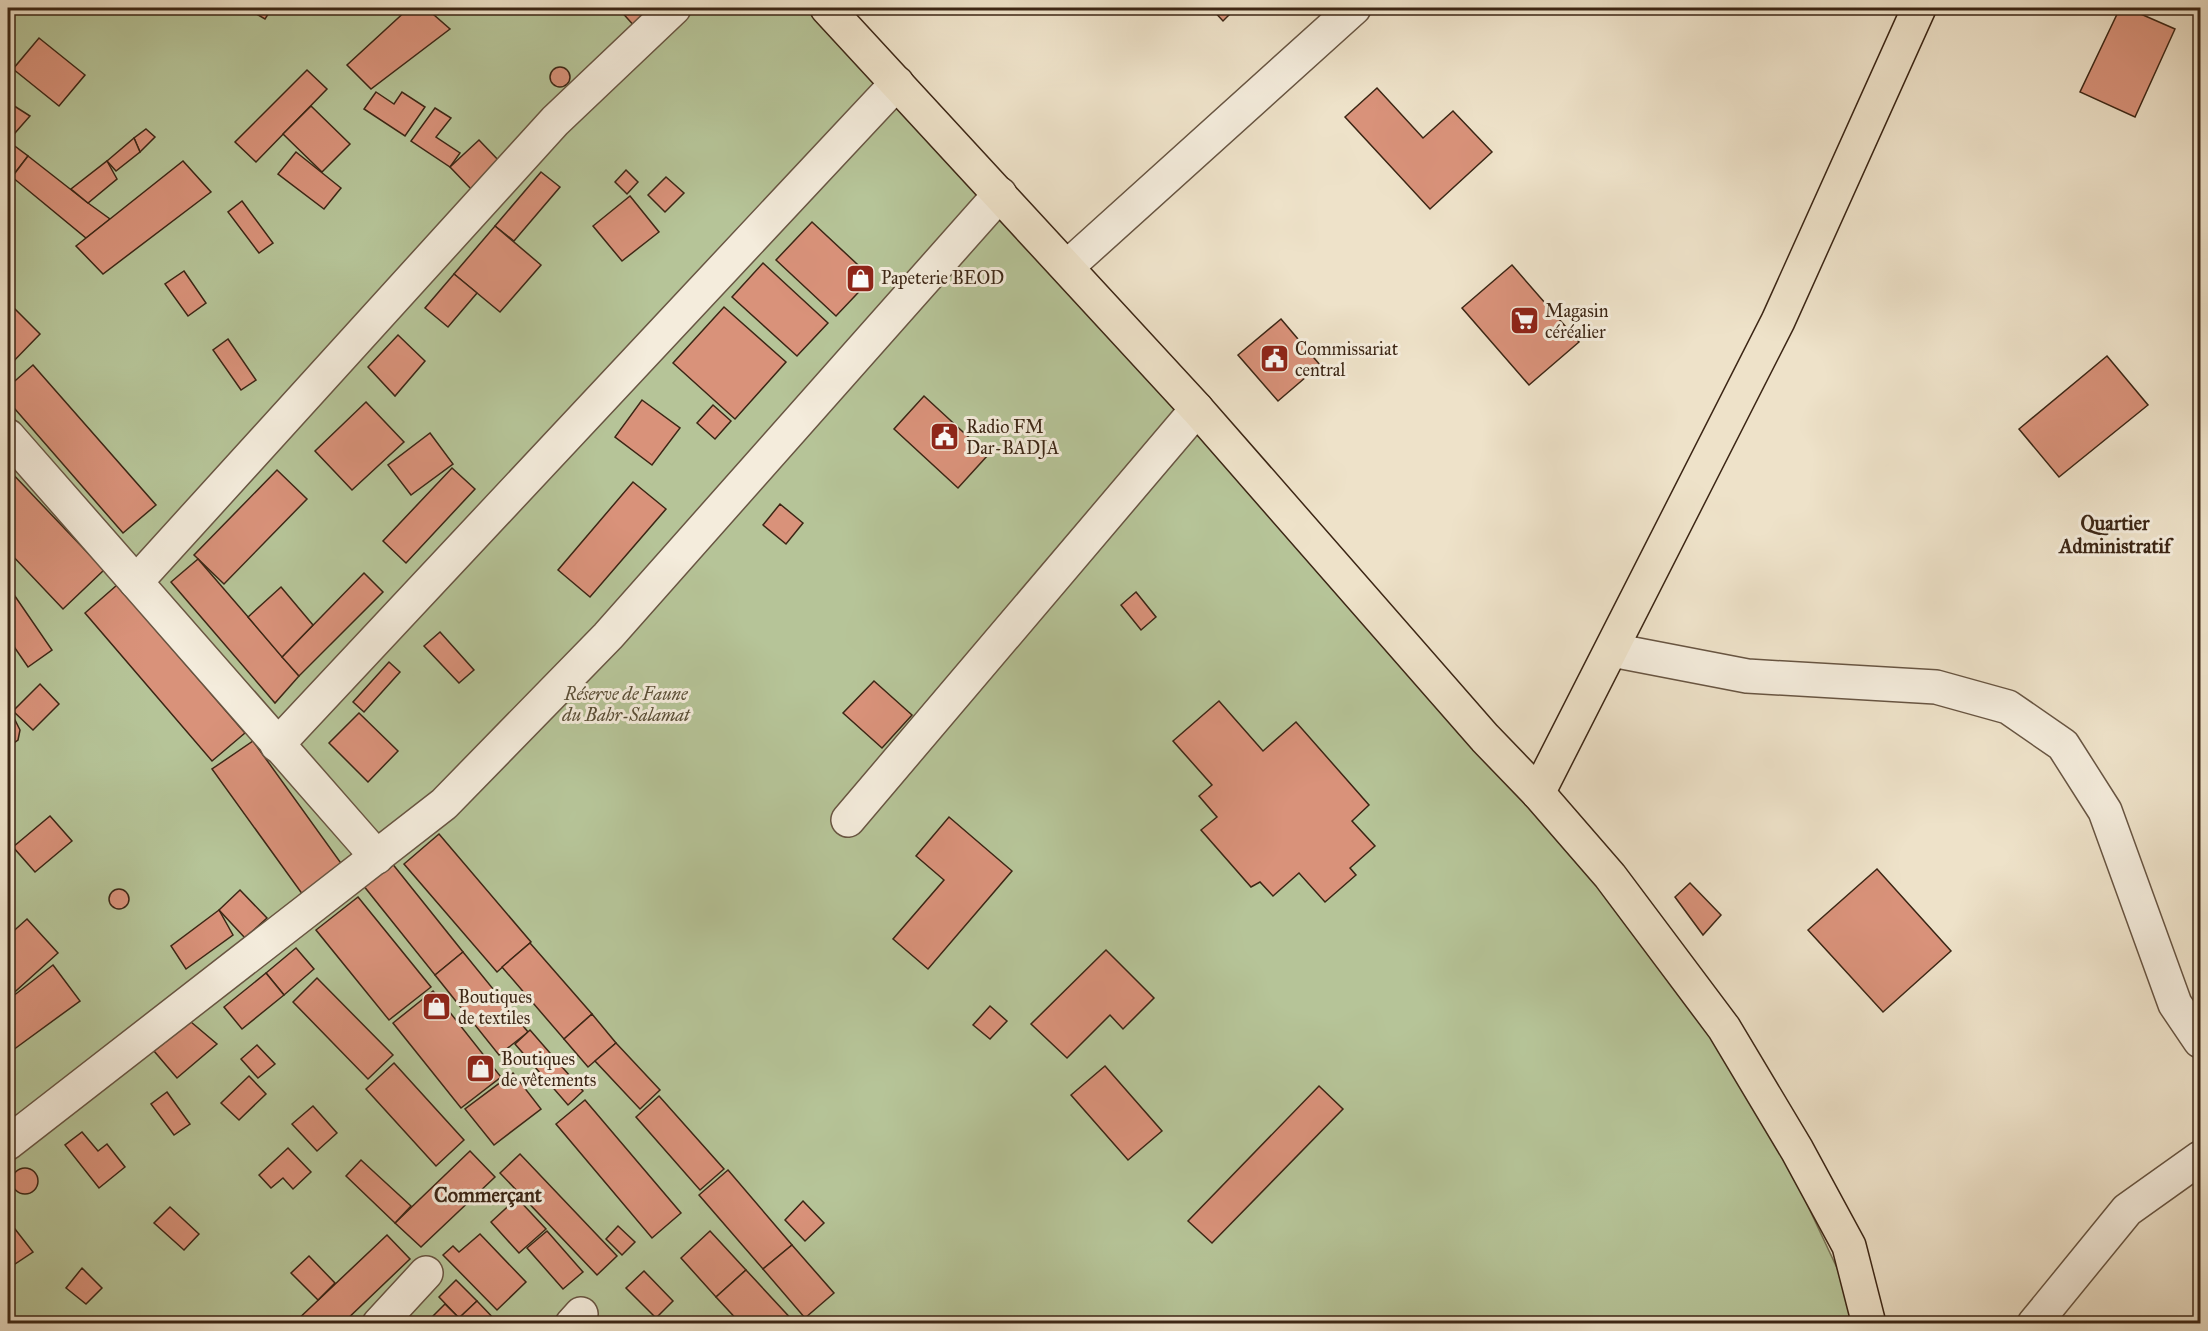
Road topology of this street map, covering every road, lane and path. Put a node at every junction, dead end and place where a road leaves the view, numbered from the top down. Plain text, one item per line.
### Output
1 (674, 8) edge
2 (827, 8) edge
3 (1354, 8) edge
4 (1918, 8) edge
5 (897, 83) junction
6 (1000, 194) junction
7 (1067, 267) junction
8 (1197, 409) junction
9 (8, 436) edge
10 (136, 582) junction
11 (1612, 650) junction
12 (277, 745) junction
13 (1538, 793) junction
14 (848, 820) dead end
15 (377, 857) junction
16 (2200, 1041) edge
17 (8, 1143) edge
18 (2200, 1158) edge
19 (426, 1273) dead end
20 (379, 1323) edge
21 (1869, 1323) edge
22 (2034, 1323) edge

1 - 10 street
2 - 5 main road
3 - 7 street
4 - 11 main road
5 - 6 main road
5 - 12 street
6 - 7 main road
6 - 15 street
7 - 8 main road
8 - 13 main road
8 - 14 street
9 - 10 street
10 - 12 street
11 - 13 main road
11 - 16 street
12 - 15 street
13 - 21 main road
15 - 17 street
18 - 22 street
19 - 20 street

